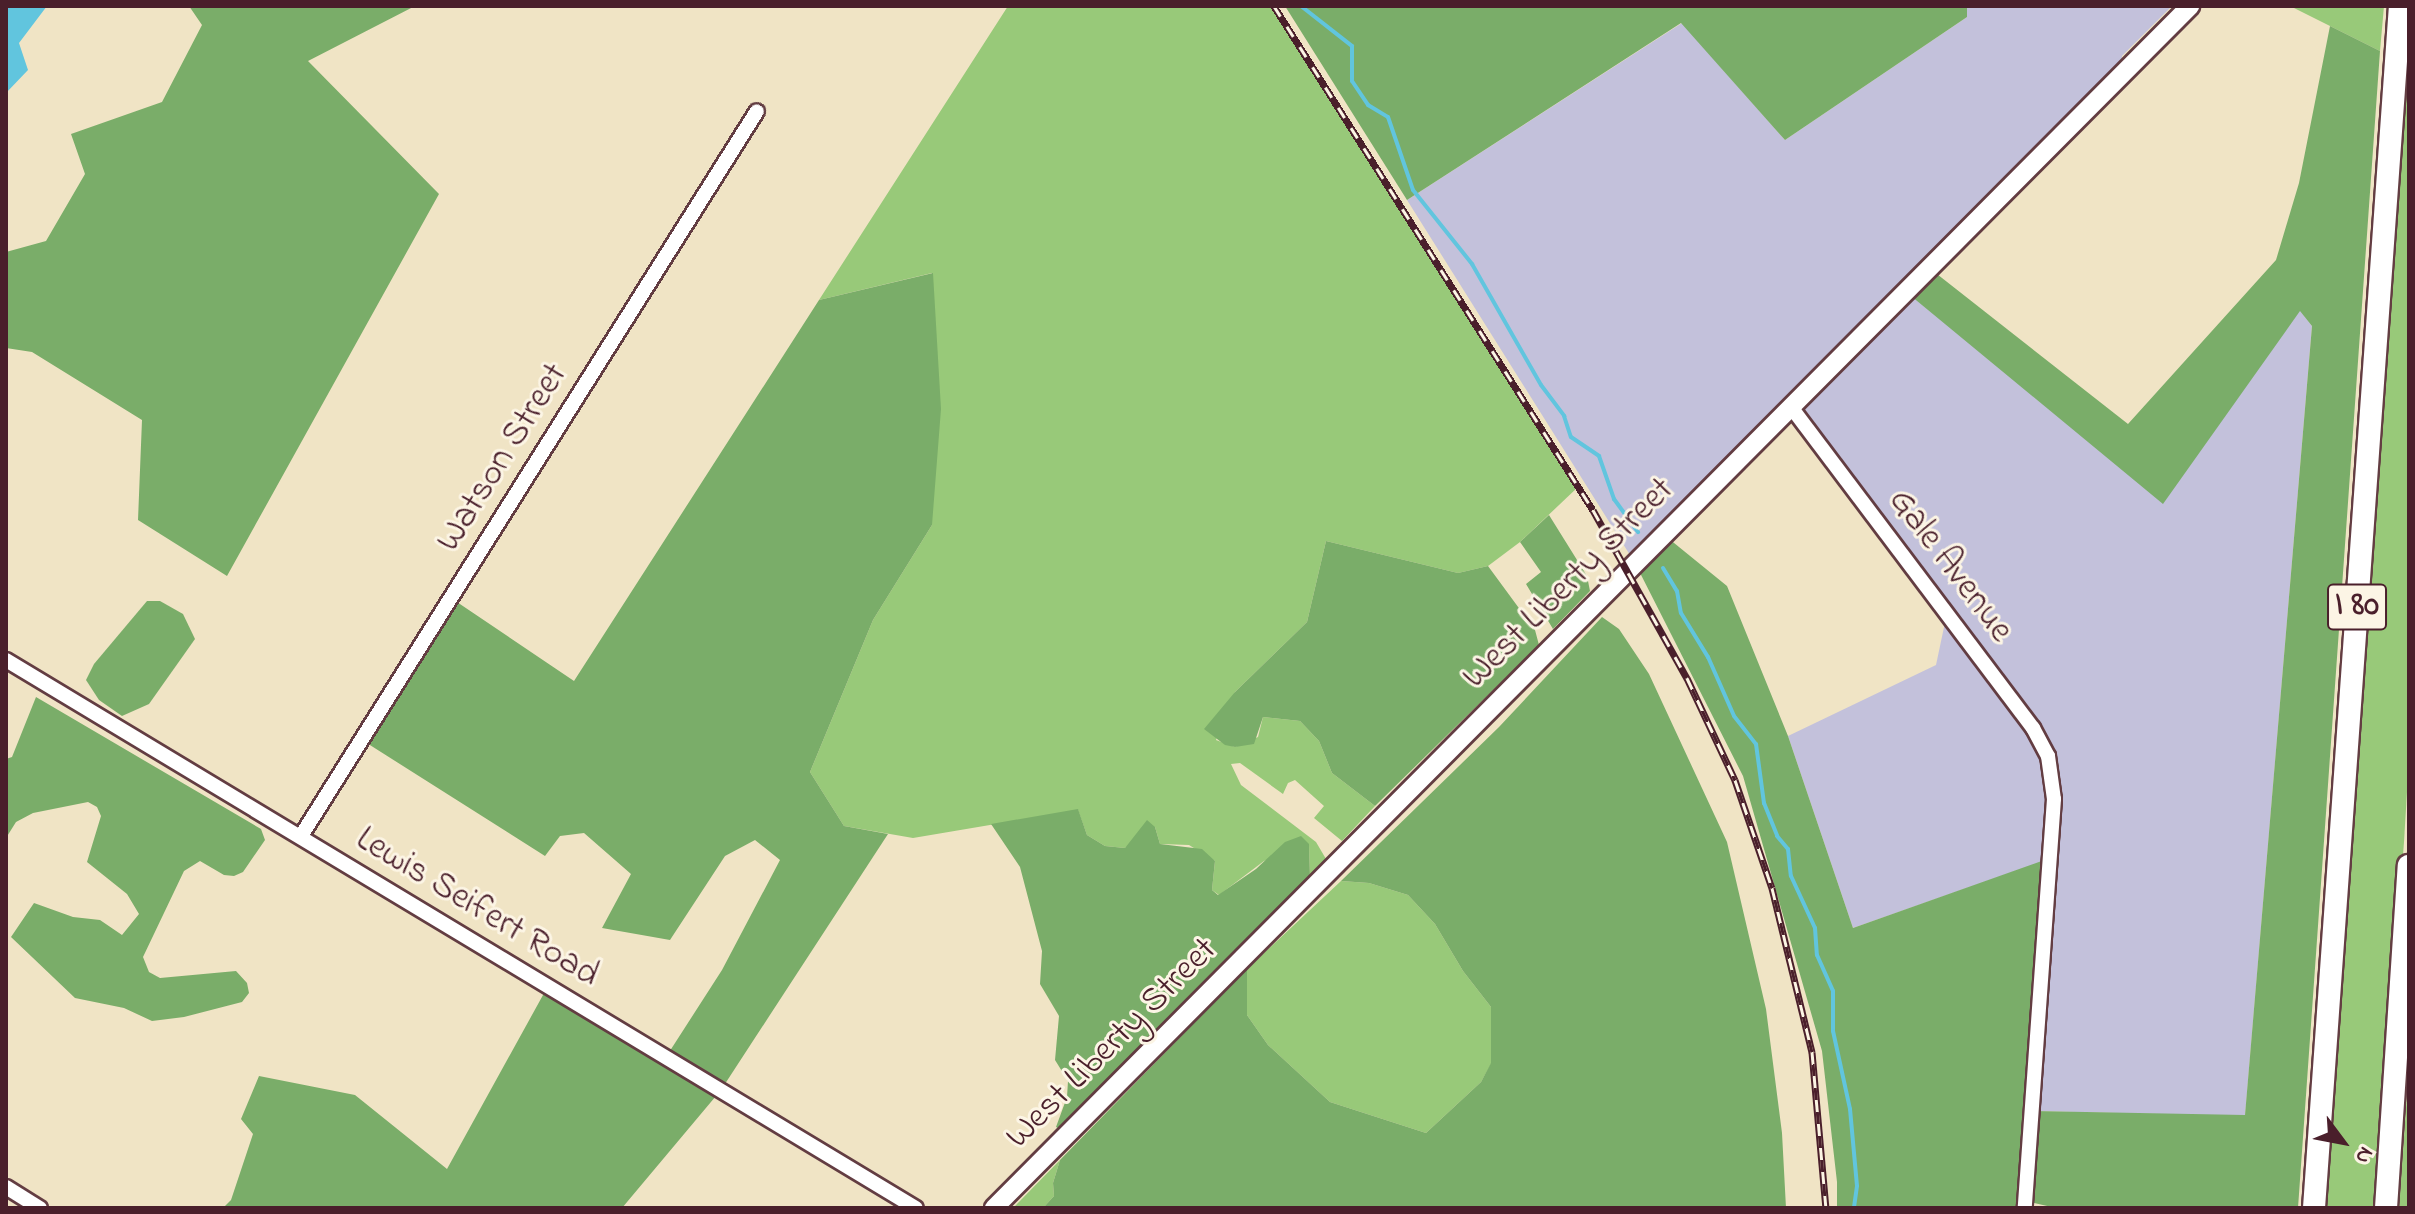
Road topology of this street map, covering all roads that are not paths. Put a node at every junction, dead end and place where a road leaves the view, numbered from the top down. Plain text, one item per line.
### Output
1 (2190, 6) edge
2 (2400, 6) edge
3 (757, 111) dead end
4 (1791, 407) junction
5 (6, 660) edge
6 (301, 836) junction
7 (2409, 866) edge
8 (6, 1187) edge
9 (40, 1208) edge
10 (916, 1208) edge
11 (994, 1208) edge
12 (2025, 1208) edge
13 (2314, 1208) edge
14 (2386, 1208) edge

1 - 4 main road, West Liberty Street
2 - 13 highway, I 80
3 - 6 street, Watson Street
4 - 11 main road, West Liberty Street
4 - 12 street, Gale Avenue
5 - 6 street, Lewis Seifert Road
6 - 10 street, Lewis Seifert Road
7 - 14 highway
8 - 9 street

